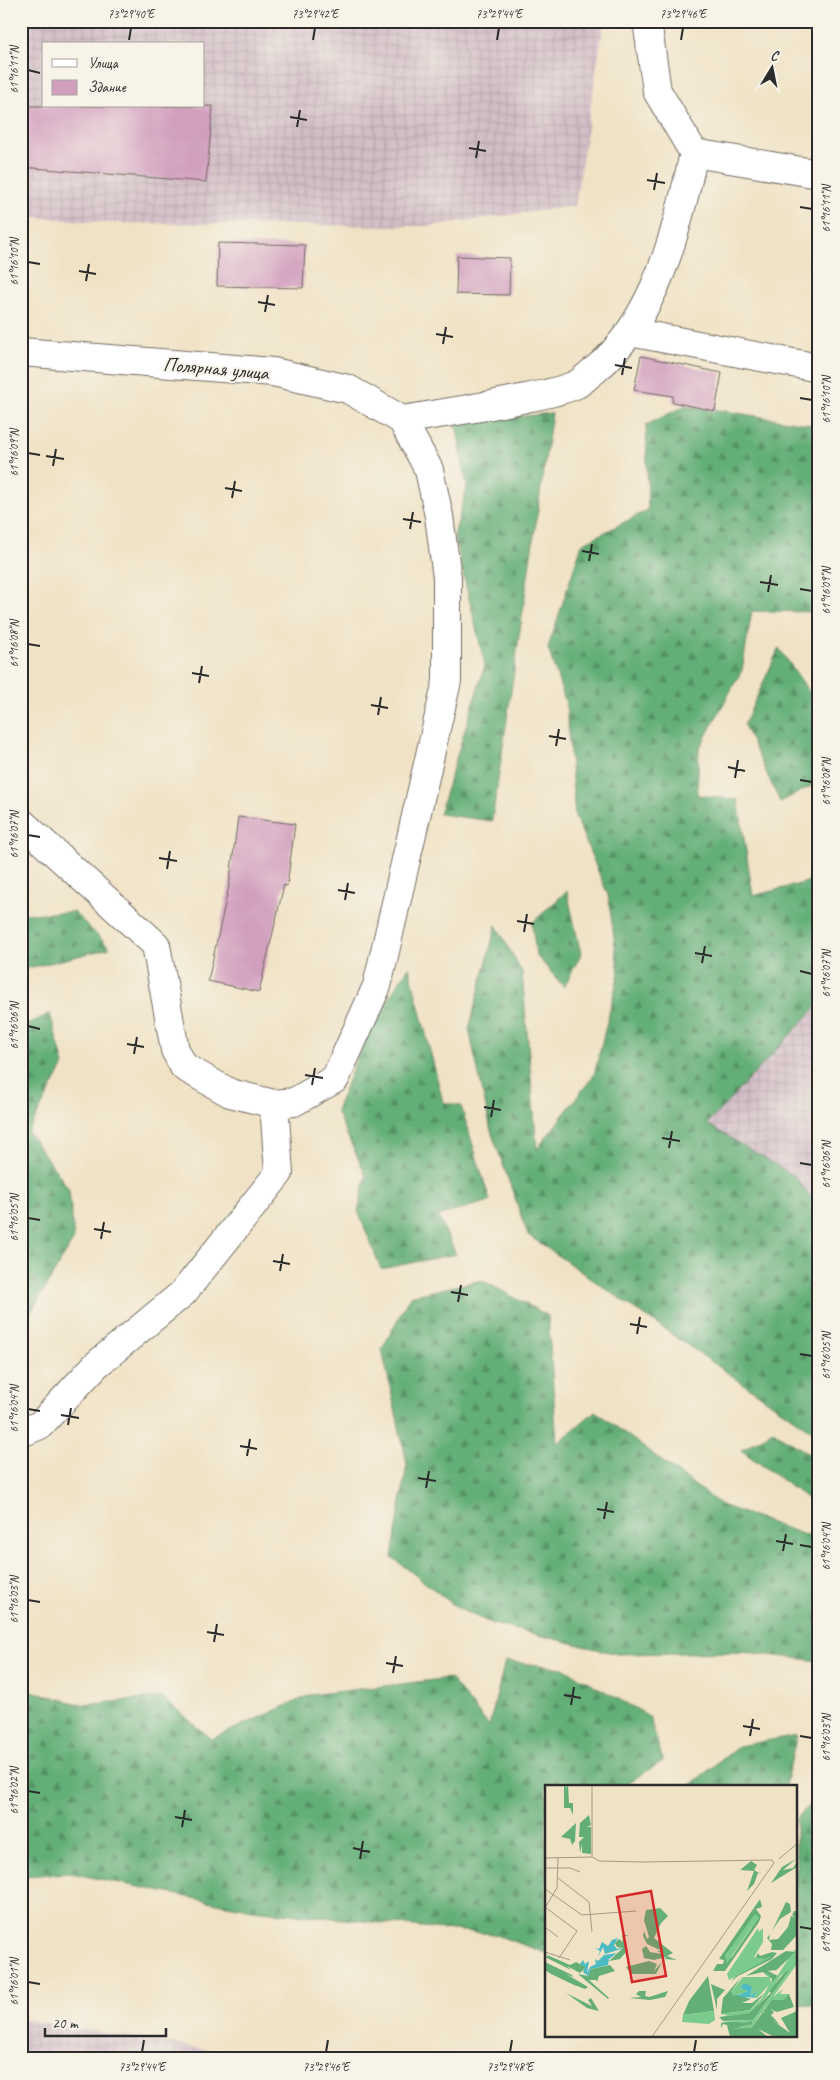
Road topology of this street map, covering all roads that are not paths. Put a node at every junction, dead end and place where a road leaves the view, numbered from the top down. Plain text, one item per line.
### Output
1 (647, 21) edge
2 (694, 153) junction
3 (819, 174) edge
4 (630, 332) junction
5 (21, 352) edge
6 (819, 368) edge
7 (402, 420) junction
8 (21, 822) edge
9 (274, 1104) junction
10 (21, 1433) edge

1 - 2 street
2 - 3 street
2 - 4 street
4 - 6 street
4 - 7 street
5 - 7 street, Полярная улица
7 - 9 street
8 - 9 street
9 - 10 street

